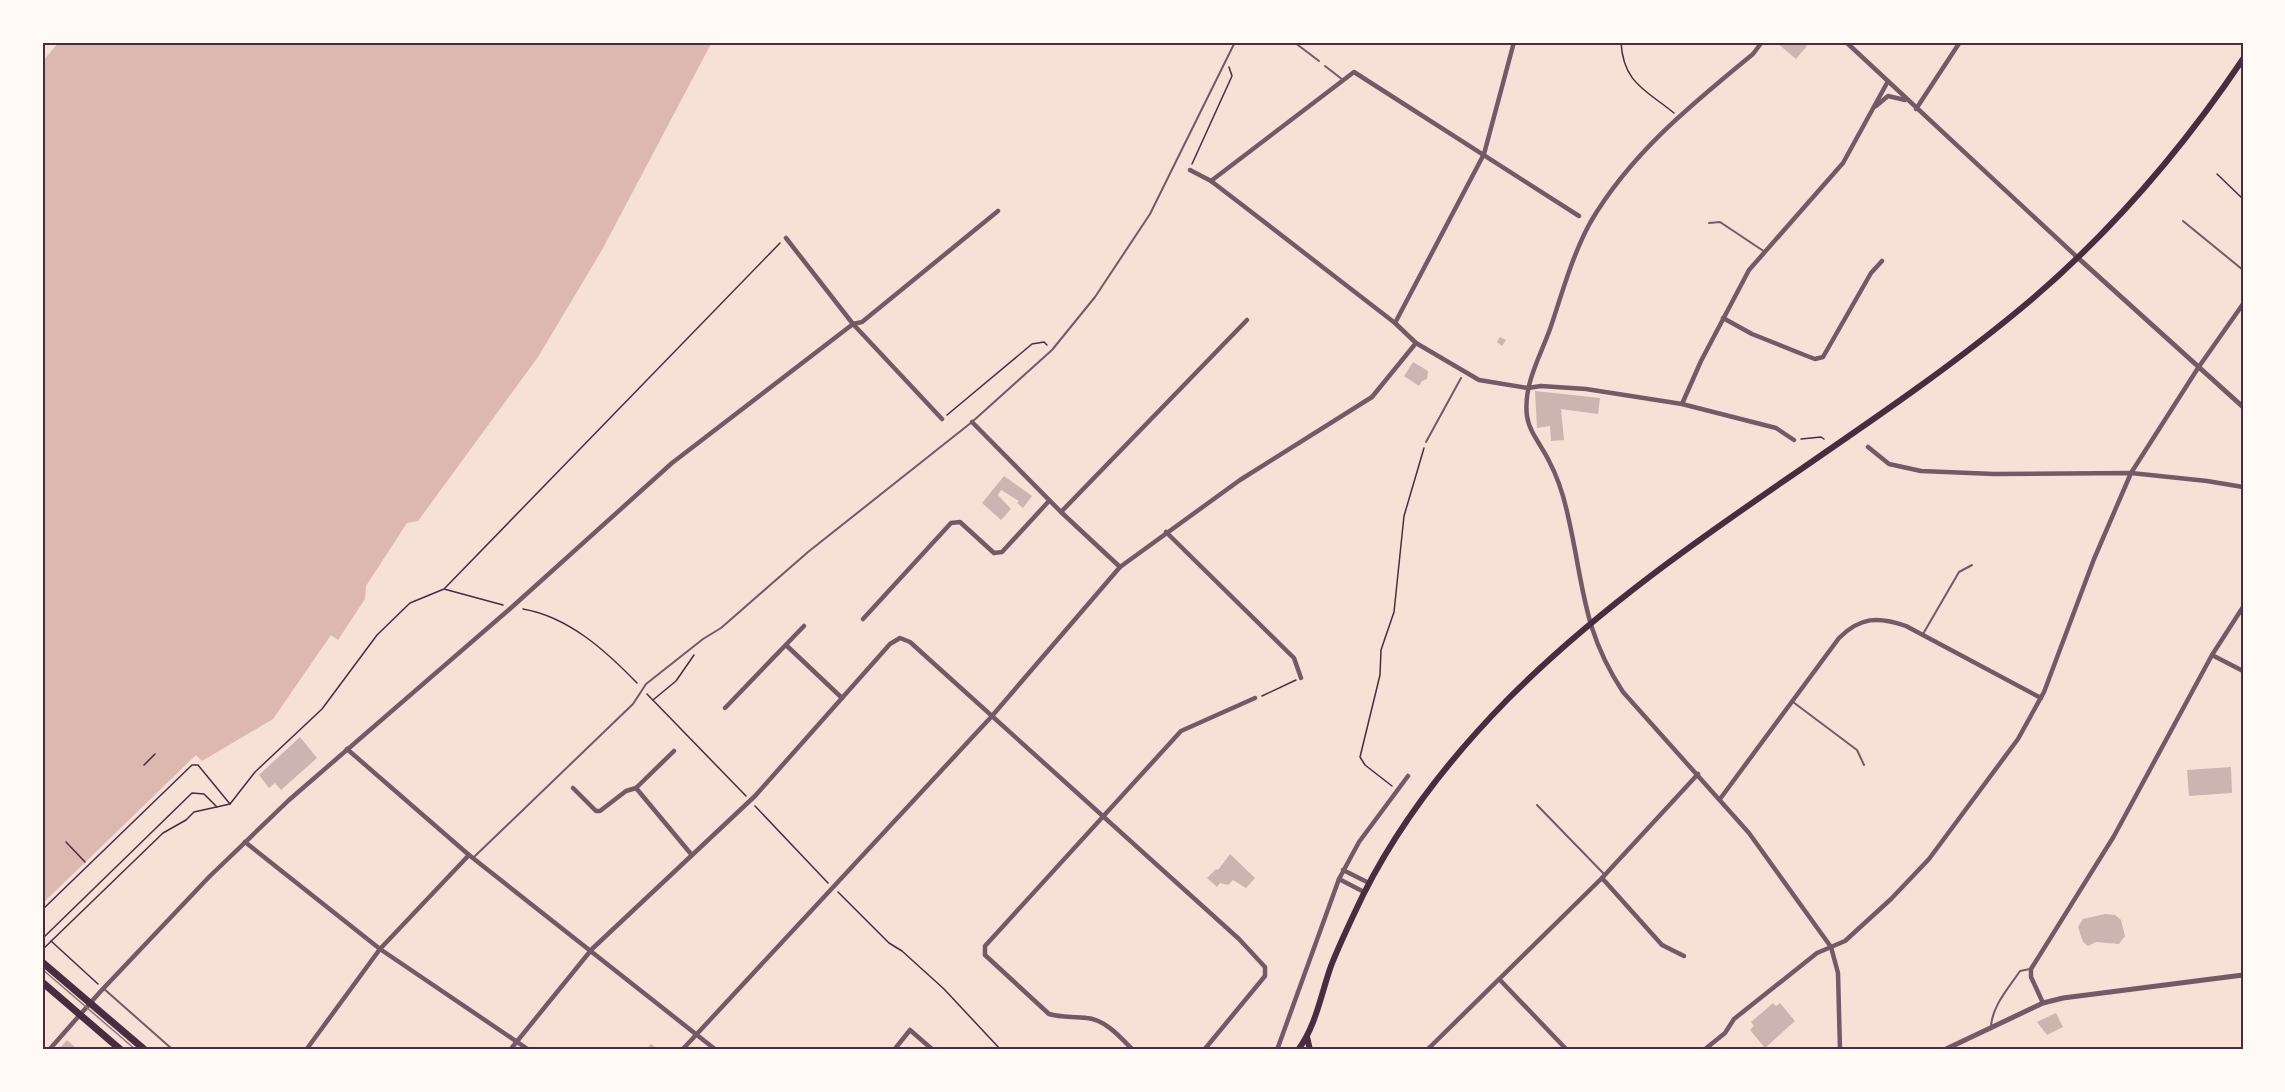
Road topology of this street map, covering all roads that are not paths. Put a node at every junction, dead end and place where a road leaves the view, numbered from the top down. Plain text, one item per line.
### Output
1 (1235, 42) edge
2 (1294, 42) edge
3 (1514, 42) edge
4 (1762, 42) edge
5 (1846, 42) edge
6 (1960, 42) edge
7 (2243, 59) edge
8 (1319, 61) dead end
9 (1325, 66) dead end
10 (1343, 80) junction
11 (1887, 83) junction
12 (1908, 101) junction
13 (1916, 109) junction
14 (1869, 115) junction
15 (1484, 154) junction
16 (1190, 170) road end
17 (1211, 181) junction
18 (998, 211) dead end
19 (1579, 216) dead end
20 (2183, 221) dead end
21 (1709, 223) dead end
22 (786, 238) road end
23 (1765, 252) junction
24 (2077, 257) junction
25 (1882, 261) dead end
26 (2243, 270) edge
27 (2243, 304) edge
28 (1724, 318) junction
29 (1247, 320) dead end
30 (1395, 323) junction
31 (853, 324) junction
32 (1416, 343) junction
33 (2198, 368) junction
34 (1461, 378) dead end
35 (1528, 388) junction
36 (1682, 404) junction
37 (2243, 407) edge
38 (942, 419) road end
39 (972, 422) junction
40 (1794, 440) road end
41 (1426, 442) road end
42 (1868, 447) dead end
43 (2131, 473) junction
44 (2243, 487) edge
45 (1049, 501) junction
46 (1061, 512) junction
47 (1166, 532) junction
48 (1972, 566) dead end
49 (1120, 567) junction
50 (2243, 607) edge
51 (863, 619) dead end
52 (1589, 623) junction
53 (804, 626) dead end
54 (1922, 637) junction
55 (786, 645) junction
56 (2212, 655) junction
57 (2243, 672) edge
58 (1301, 678) road end
59 (1255, 698) road end
60 (2041, 698) junction
61 (842, 699) junction
62 (1793, 702) junction
63 (725, 708) dead end
64 (992, 716) junction
65 (347, 749) junction
66 (674, 751) dead end
67 (1864, 765) dead end
68 (1698, 774) junction
69 (1408, 776) dead end
70 (573, 788) dead end
71 (636, 788) junction
72 (1720, 799) junction
73 (1538, 806) dead end
74 (1103, 815) junction
75 (245, 842) junction
76 (691, 854) junction
77 (471, 857) junction
78 (1343, 870) junction
79 (1604, 876) junction
80 (1339, 879) junction
81 (1369, 883) junction
82 (1364, 892) junction
83 (1831, 947) junction
84 (380, 949) junction
85 (592, 949) junction
86 (1684, 956) dead end
87 (42, 962) edge
88 (2031, 969) junction
89 (2243, 975) edge
90 (1500, 980) junction
91 (42, 982) edge
92 (103, 988) junction
93 (2043, 1003) junction
94 (1991, 1027) junction
95 (697, 1034) junction
96 (1307, 1037) junction
97 (515, 1041) junction
98 (172, 1049) edge
99 (49, 1050) edge
100 (122, 1050) edge
101 (145, 1050) edge
102 (306, 1050) edge
103 (510, 1050) edge
104 (529, 1050) edge
105 (682, 1050) edge
106 (716, 1050) edge
107 (894, 1050) edge
108 (933, 1050) edge
109 (1133, 1050) edge
110 (1204, 1050) edge
111 (1277, 1050) edge
112 (1298, 1050) edge
113 (1310, 1050) edge
114 (1427, 1050) edge
115 (1566, 1050) edge
116 (1704, 1050) edge
117 (1840, 1050) edge
118 (1944, 1050) edge

1 - 39 lane
2 - 8 lane
3 - 15 street
4 - 35 street
5 - 11 street
6 - 13 street
7 - 24 main road
9 - 10 lane
10 - 15 street
10 - 17 street
11 - 12 street
11 - 14 street
12 - 13 street
12 - 14 street
13 - 24 street
14 - 23 street
15 - 19 street
15 - 30 street
16 - 17 street
17 - 30 street
18 - 31 street
20 - 26 lane
21 - 23 lane
22 - 31 street
23 - 28 street
24 - 33 street
24 - 52 main road
25 - 28 street
27 - 33 street
28 - 36 street
29 - 46 street
30 - 32 street
31 - 38 street
31 - 65 street
32 - 35 street
32 - 47 street
33 - 37 street
33 - 43 street
34 - 41 lane
35 - 36 street
35 - 52 street
36 - 40 street
39 - 45 street
39 - 77 lane
42 - 43 street
43 - 44 street
43 - 60 street
45 - 46 street
45 - 51 street
46 - 49 street
47 - 49 street
47 - 58 street
48 - 54 lane
49 - 64 street
50 - 56 street
52 - 68 street
52 - 81 main road
53 - 55 street
54 - 60 street
54 - 62 street
55 - 61 street
55 - 63 street
56 - 57 street
56 - 88 street
59 - 74 street
60 - 83 street
61 - 64 street
61 - 76 street
62 - 67 lane
62 - 72 street
64 - 74 street
64 - 95 street
65 - 75 street
65 - 77 street
66 - 71 street
68 - 72 street
68 - 79 street
69 - 78 street
70 - 71 street
71 - 76 street
72 - 83 street
73 - 79 lane
74 - 109 street
74 - 110 street
75 - 84 street
75 - 92 street
76 - 85 street
77 - 84 street
77 - 85 street
78 - 80 street
78 - 81 street
79 - 86 street
79 - 90 street
80 - 82 street
80 - 111 street
81 - 82 main road
82 - 96 main road
83 - 116 street
83 - 117 street
84 - 97 street
84 - 102 street
85 - 95 street
85 - 97 street
87 - 101 main road
88 - 93 street
88 - 94 lane
89 - 93 street
90 - 114 street
90 - 115 street
91 - 100 main road
92 - 98 lane
92 - 99 street
93 - 94 street
94 - 118 street
95 - 105 street
95 - 106 street
96 - 112 main road
96 - 113 main road
97 - 103 street
97 - 104 street
107 - 108 street

